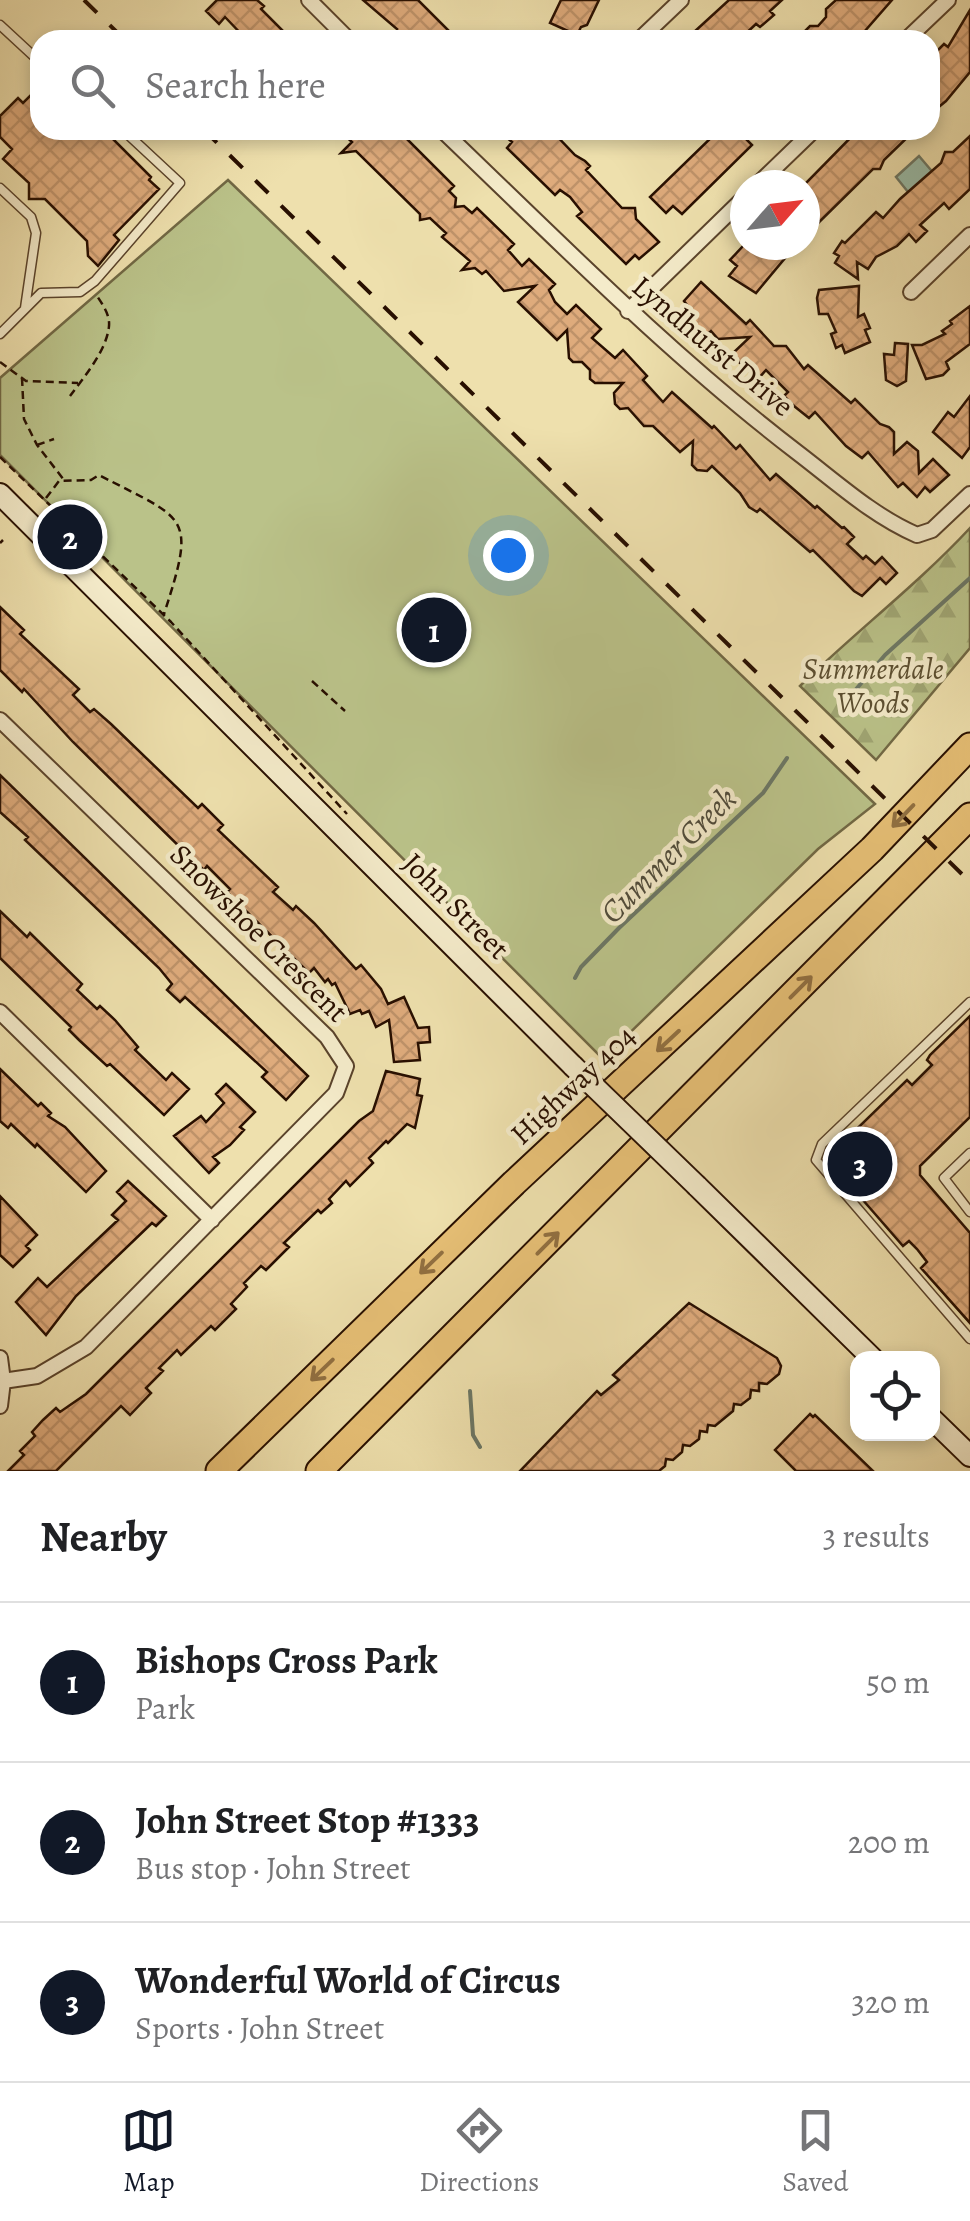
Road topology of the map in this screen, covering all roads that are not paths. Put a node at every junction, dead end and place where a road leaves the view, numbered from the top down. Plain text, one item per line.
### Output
1 (309, 0) edge
2 (681, 0) edge
3 (948, 0) edge
4 (0, 25) edge
5 (339, 30) edge
6 (650, 30) edge
7 (916, 30) edge
8 (30, 53) edge
9 (134, 140) edge
10 (452, 140) edge
11 (804, 140) edge
12 (773, 170) edge
13 (0, 188) edge
14 (730, 212) edge
15 (970, 234) edge
16 (911, 292) dead end
17 (25, 308) junction
18 (628, 311) junction
19 (0, 334) edge
20 (0, 494) edge
21 (970, 494) edge
22 (0, 720) edge
23 (970, 746) edge
24 (970, 816) edge
25 (970, 1002) edge
26 (0, 1012) edge
27 (970, 1152) edge
28 (970, 1212) edge
29 (212, 1220) junction
30 (970, 1340) edge
31 (865, 1351) edge
32 (0, 1358) edge
33 (3, 1382) junction
34 (0, 1406) edge
35 (940, 1427) edge
36 (970, 1456) edge
37 (219, 1471) edge
38 (319, 1471) edge

1 - 5 street
2 - 6 street
3 - 7 street
4 - 8 lane
9 - 17 lane
10 - 18 street, Lyndhurst Drive
11 - 12 street
13 - 17 lane
14 - 18 street
15 - 16 street
17 - 19 lane
18 - 21 street, Lyndhurst Drive
20 - 31 main road, John Street, bridge
22 - 29 street, Snowshoe Crescent
23 -> 37 highway, Highway 404
38 -> 24 highway
25 - 30 lane
26 - 29 street
27 - 28 lane
29 - 33 street, Snowshoe Crescent
32 - 33 street
33 - 34 street
35 - 36 main road

